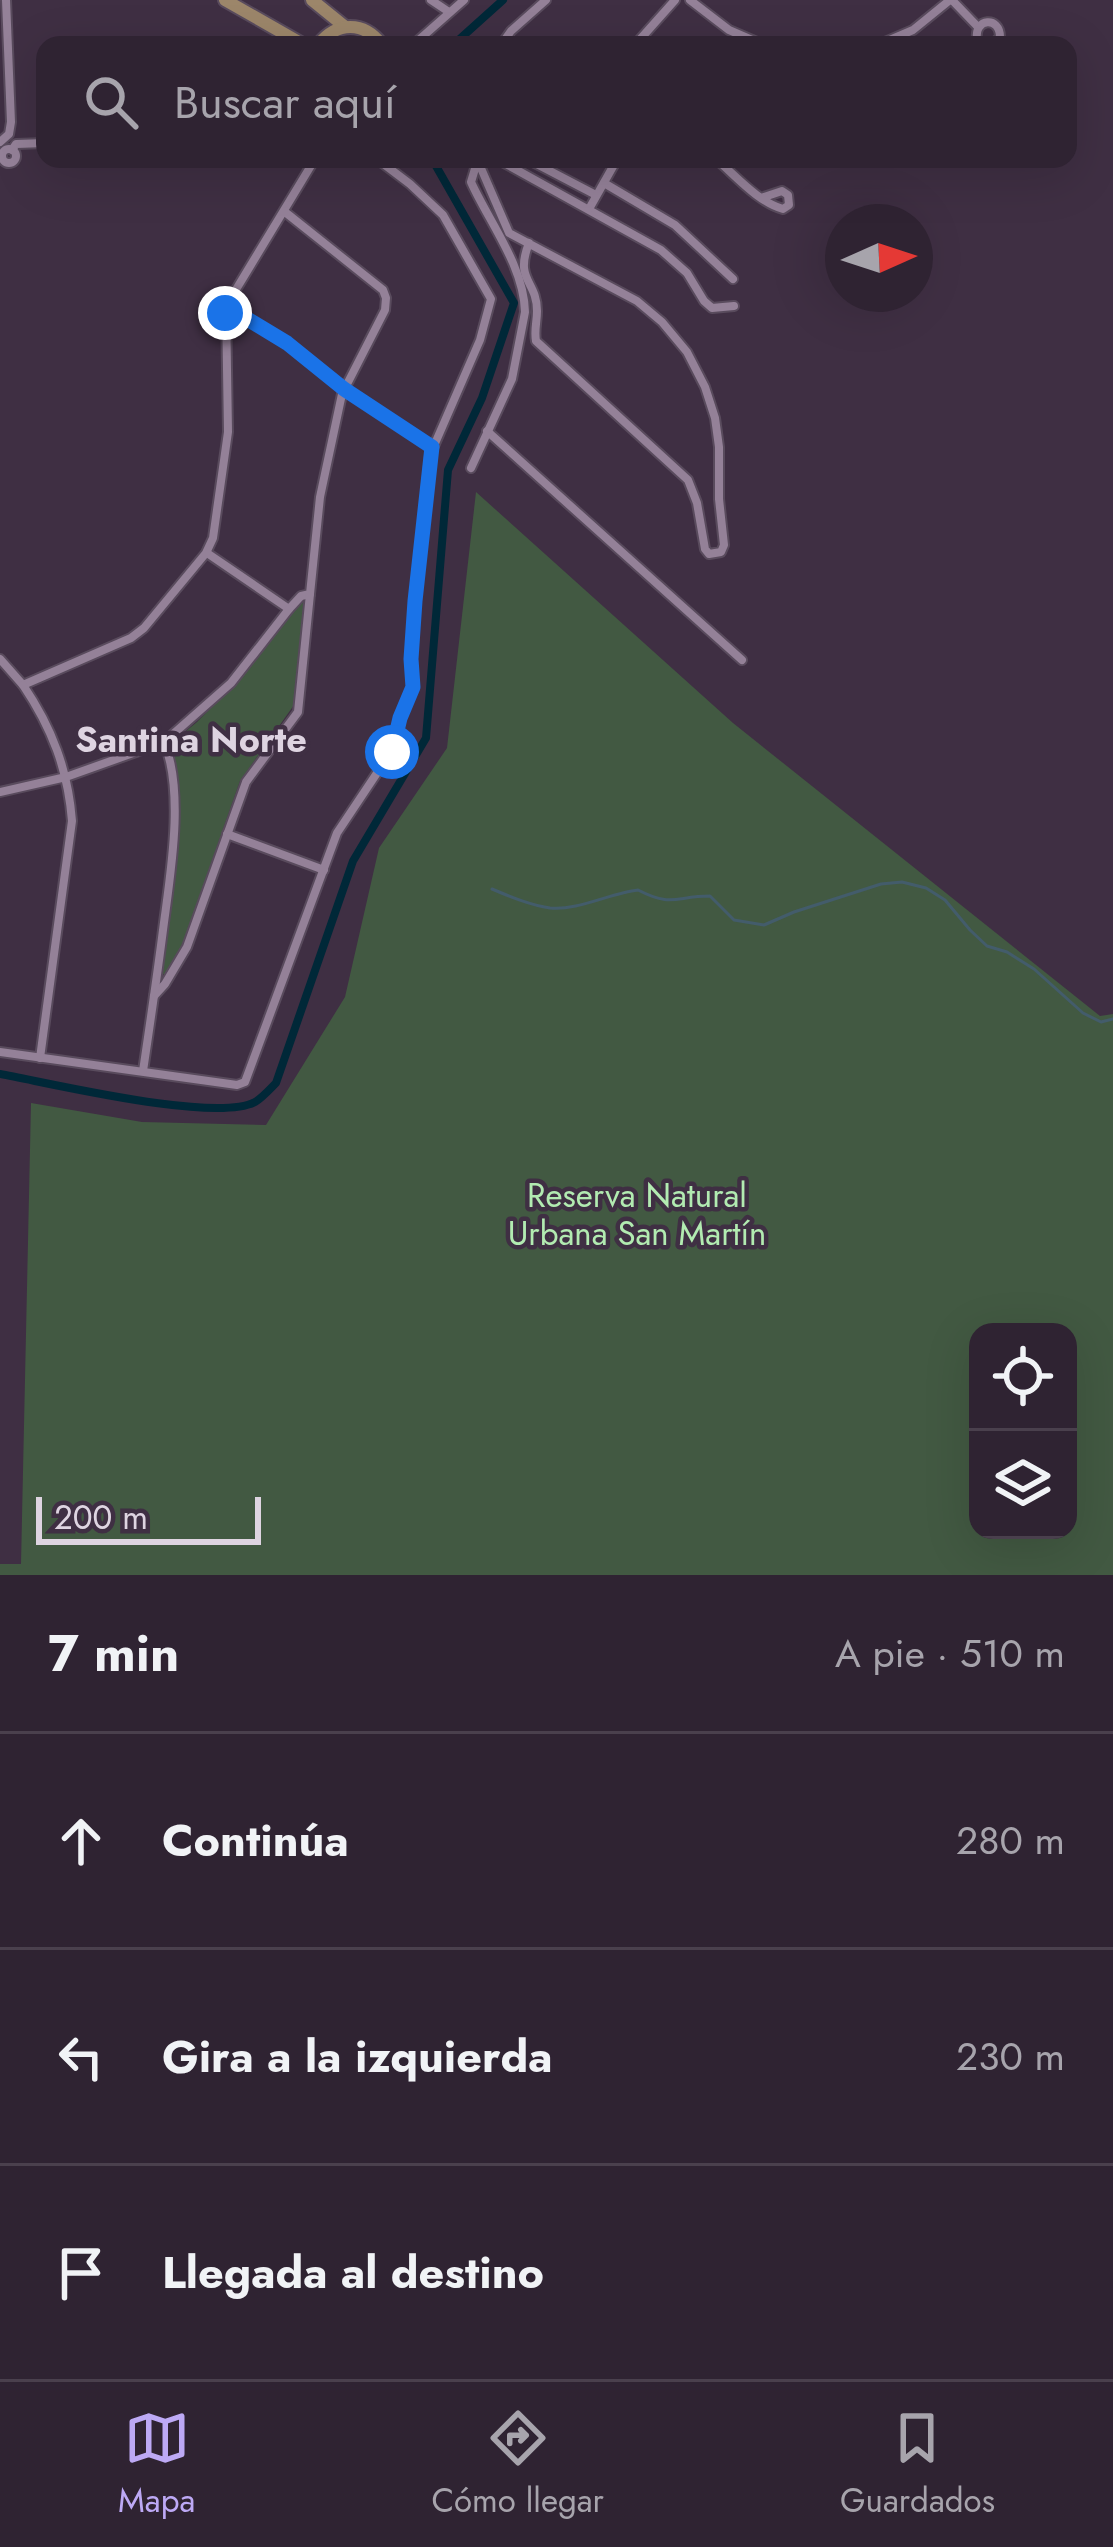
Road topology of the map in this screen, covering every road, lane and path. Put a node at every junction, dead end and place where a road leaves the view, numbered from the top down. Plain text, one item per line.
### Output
1 (5, 0) edge
2 (226, 0) edge
3 (312, 0) edge
4 (431, 0) edge
5 (464, 0) edge
6 (546, 0) edge
7 (675, 0) edge
8 (690, 0) edge
9 (951, 0) edge
10 (449, 12) junction
11 (344, 26) junction
12 (978, 27) junction
13 (288, 36) edge
14 (325, 36) edge
15 (373, 36) edge
16 (423, 36) edge
17 (507, 36) edge
18 (643, 36) edge
19 (743, 36) edge
20 (899, 36) edge
21 (977, 36) edge
22 (1000, 36) edge
23 (0, 142) edge
24 (36, 143) edge
25 (12, 150) dead end
26 (311, 168) edge
27 (388, 168) edge
28 (477, 168) edge
29 (482, 168) edge
30 (514, 168) edge
31 (545, 168) edge
32 (612, 168) edge
33 (726, 168) edge
34 (604, 183) junction
35 (596, 194) junction
36 (761, 198) dead end
37 (589, 209) junction
38 (285, 212) junction
39 (530, 243) junction
40 (734, 279) dead end
41 (226, 306) junction
42 (734, 306) dead end
43 (344, 389) junction
44 (487, 431) junction
45 (432, 447) junction
46 (471, 468) dead end
47 (720, 508) junction
48 (698, 510) junction
49 (206, 553) junction
50 (310, 594) junction
51 (289, 609) junction
52 (0, 659) edge
53 (742, 660) dead end
54 (23, 685) junction
55 (164, 742) junction
56 (66, 778) junction
57 (0, 792) edge
58 (226, 834) junction
59 (324, 870) junction
60 (154, 996) junction
61 (0, 1052) edge
62 (40, 1058) junction
63 (143, 1071) junction

1 - 23 street
2 - 13 main road
3 - 11 main road
4 - 10 street
5 - 10 street
6 - 17 street
7 - 18 street
8 - 19 street
9 - 12 street
9 - 20 street
10 - 16 street
11 - 14 main road
11 - 15 main road
12 - 21 street
12 - 22 street
24 - 25 street
26 - 38 street
27 - 45 street
28 - 44 street
29 - 39 street
30 - 37 street
31 - 35 street
32 - 34 street
33 - 36 street
34 - 35 street
34 - 40 street
35 - 37 street
37 - 42 street
38 - 41 street
38 - 43 street
39 - 47 street
39 - 48 street
41 - 43 street
41 - 49 street
43 - 45 street
43 - 50 street
44 - 46 street
44 - 53 street
45 - 59 street
47 - 48 street
47 - 48 street
49 - 51 street
49 - 54 street
50 - 51 street
50 - 58 street
51 - 55 street
52 - 54 street
54 - 56 street
55 - 56 street
55 - 60 street
56 - 57 street
56 - 62 street
58 - 59 street
58 - 60 street
59 - 63 street
60 - 63 street
61 - 62 street
62 - 63 street

